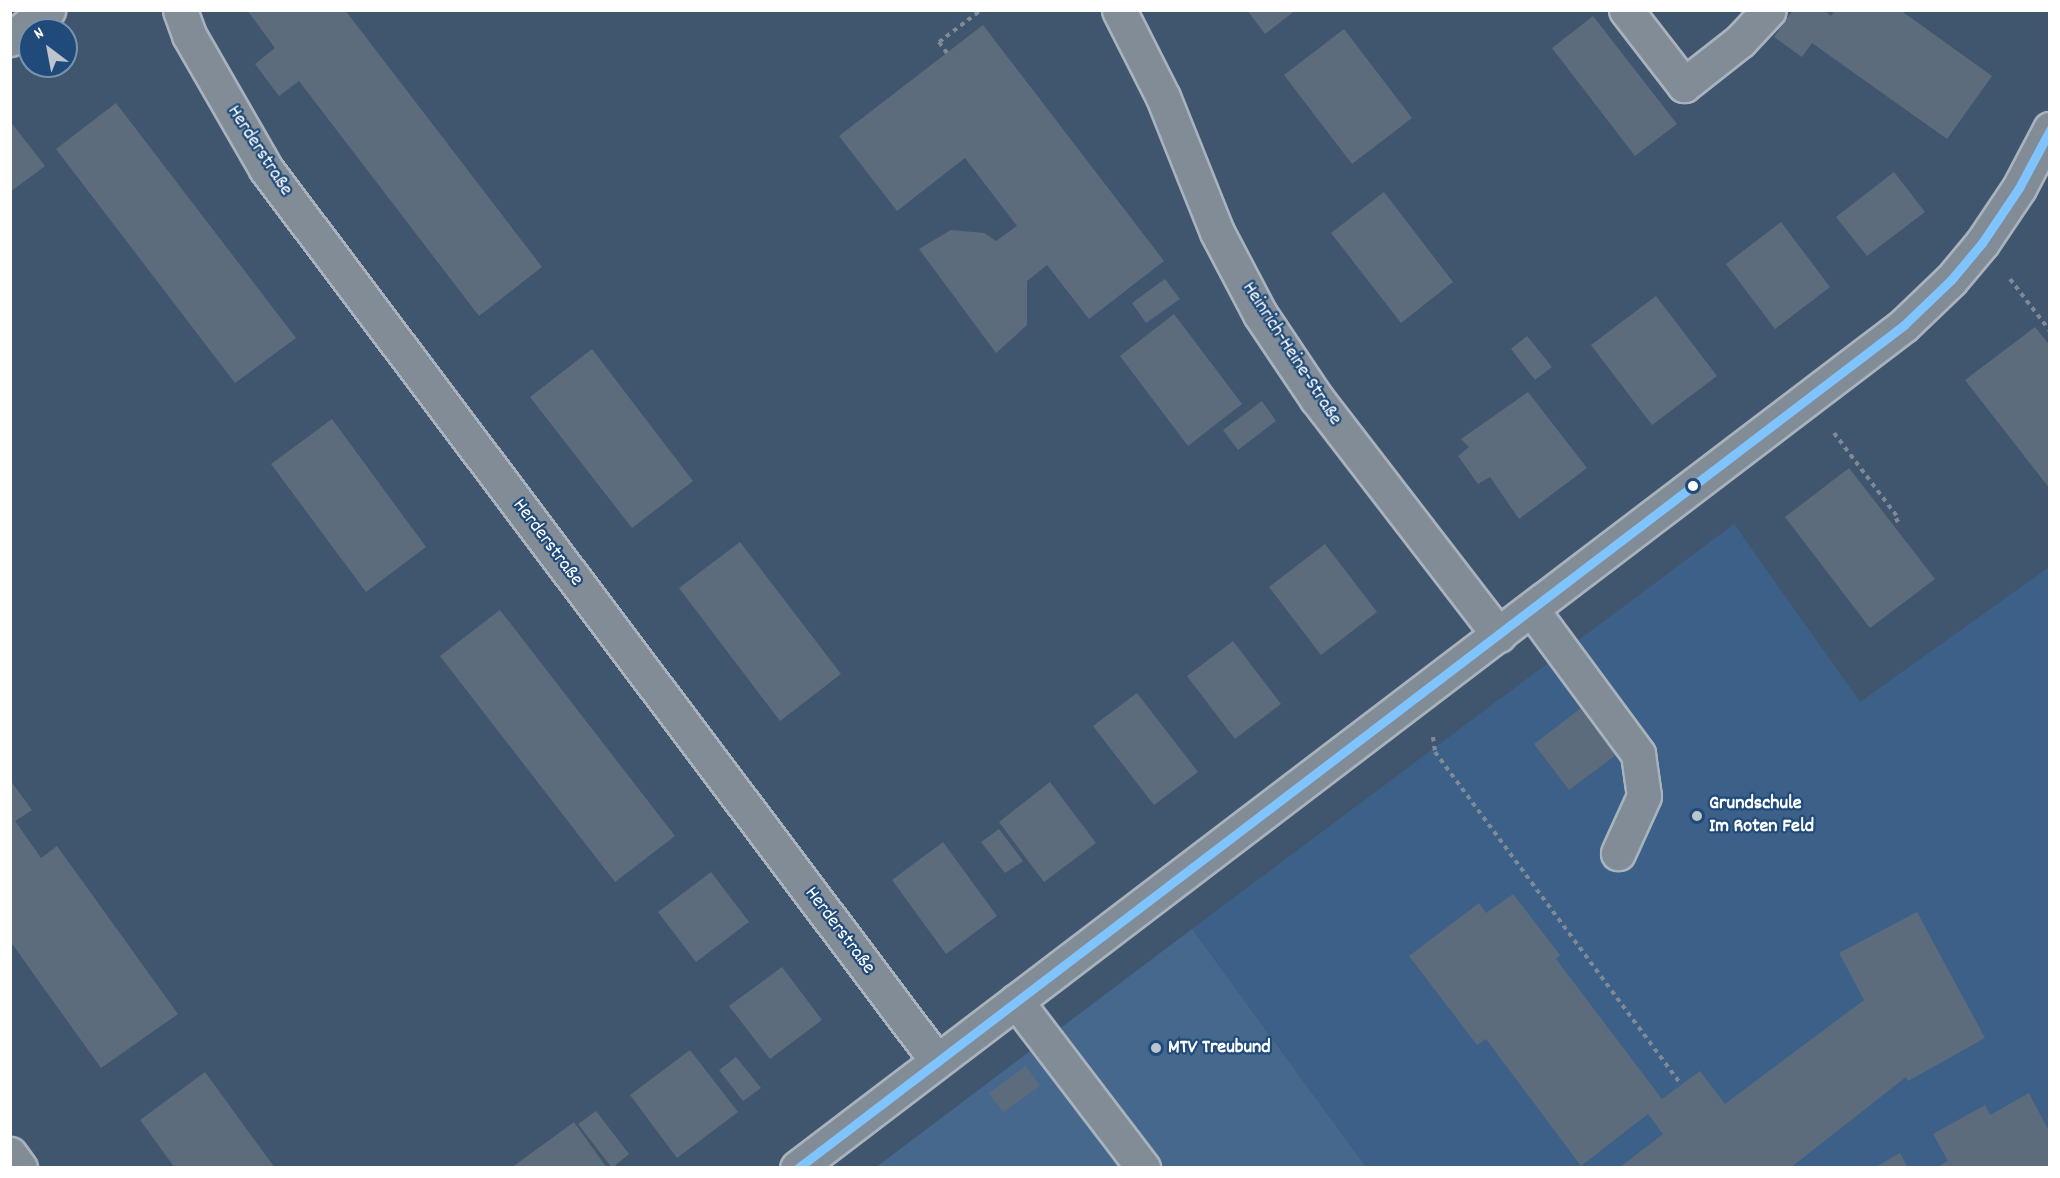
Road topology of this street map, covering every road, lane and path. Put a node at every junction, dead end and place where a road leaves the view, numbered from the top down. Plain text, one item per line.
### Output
1 (48, 10) edge
2 (180, 10) edge
3 (981, 10) edge
4 (1119, 10) edge
5 (1626, 10) edge
6 (1769, 10) edge
7 (10, 39) edge
8 (947, 53) dead end
9 (2049, 129) edge
10 (1982, 243) junction
11 (2049, 331) edge
12 (1809, 400) junction
13 (1892, 524) dead end
14 (1532, 610) junction
15 (1499, 635) junction
16 (1427, 688) junction
17 (1618, 853) dead end
18 (1016, 1001) junction
19 (937, 1061) junction
20 (1681, 1084) dead end
21 (10, 1154) edge
22 (20, 1167) edge
23 (797, 1167) edge
24 (1143, 1167) edge

1 - 7 street
2 - 19 street, Herderstraße
3 - 8 path
4 - 15 street, Heinrich-Heine-Straße
5 - 6 street
9 - 10 street
10 - 11 path
10 - 12 street
12 - 13 path
12 - 14 street
14 - 15 street
14 - 17 street
15 - 16 street
16 - 18 street
16 - 20 path
18 - 19 street
18 - 24 street
19 - 23 street
21 - 22 street

